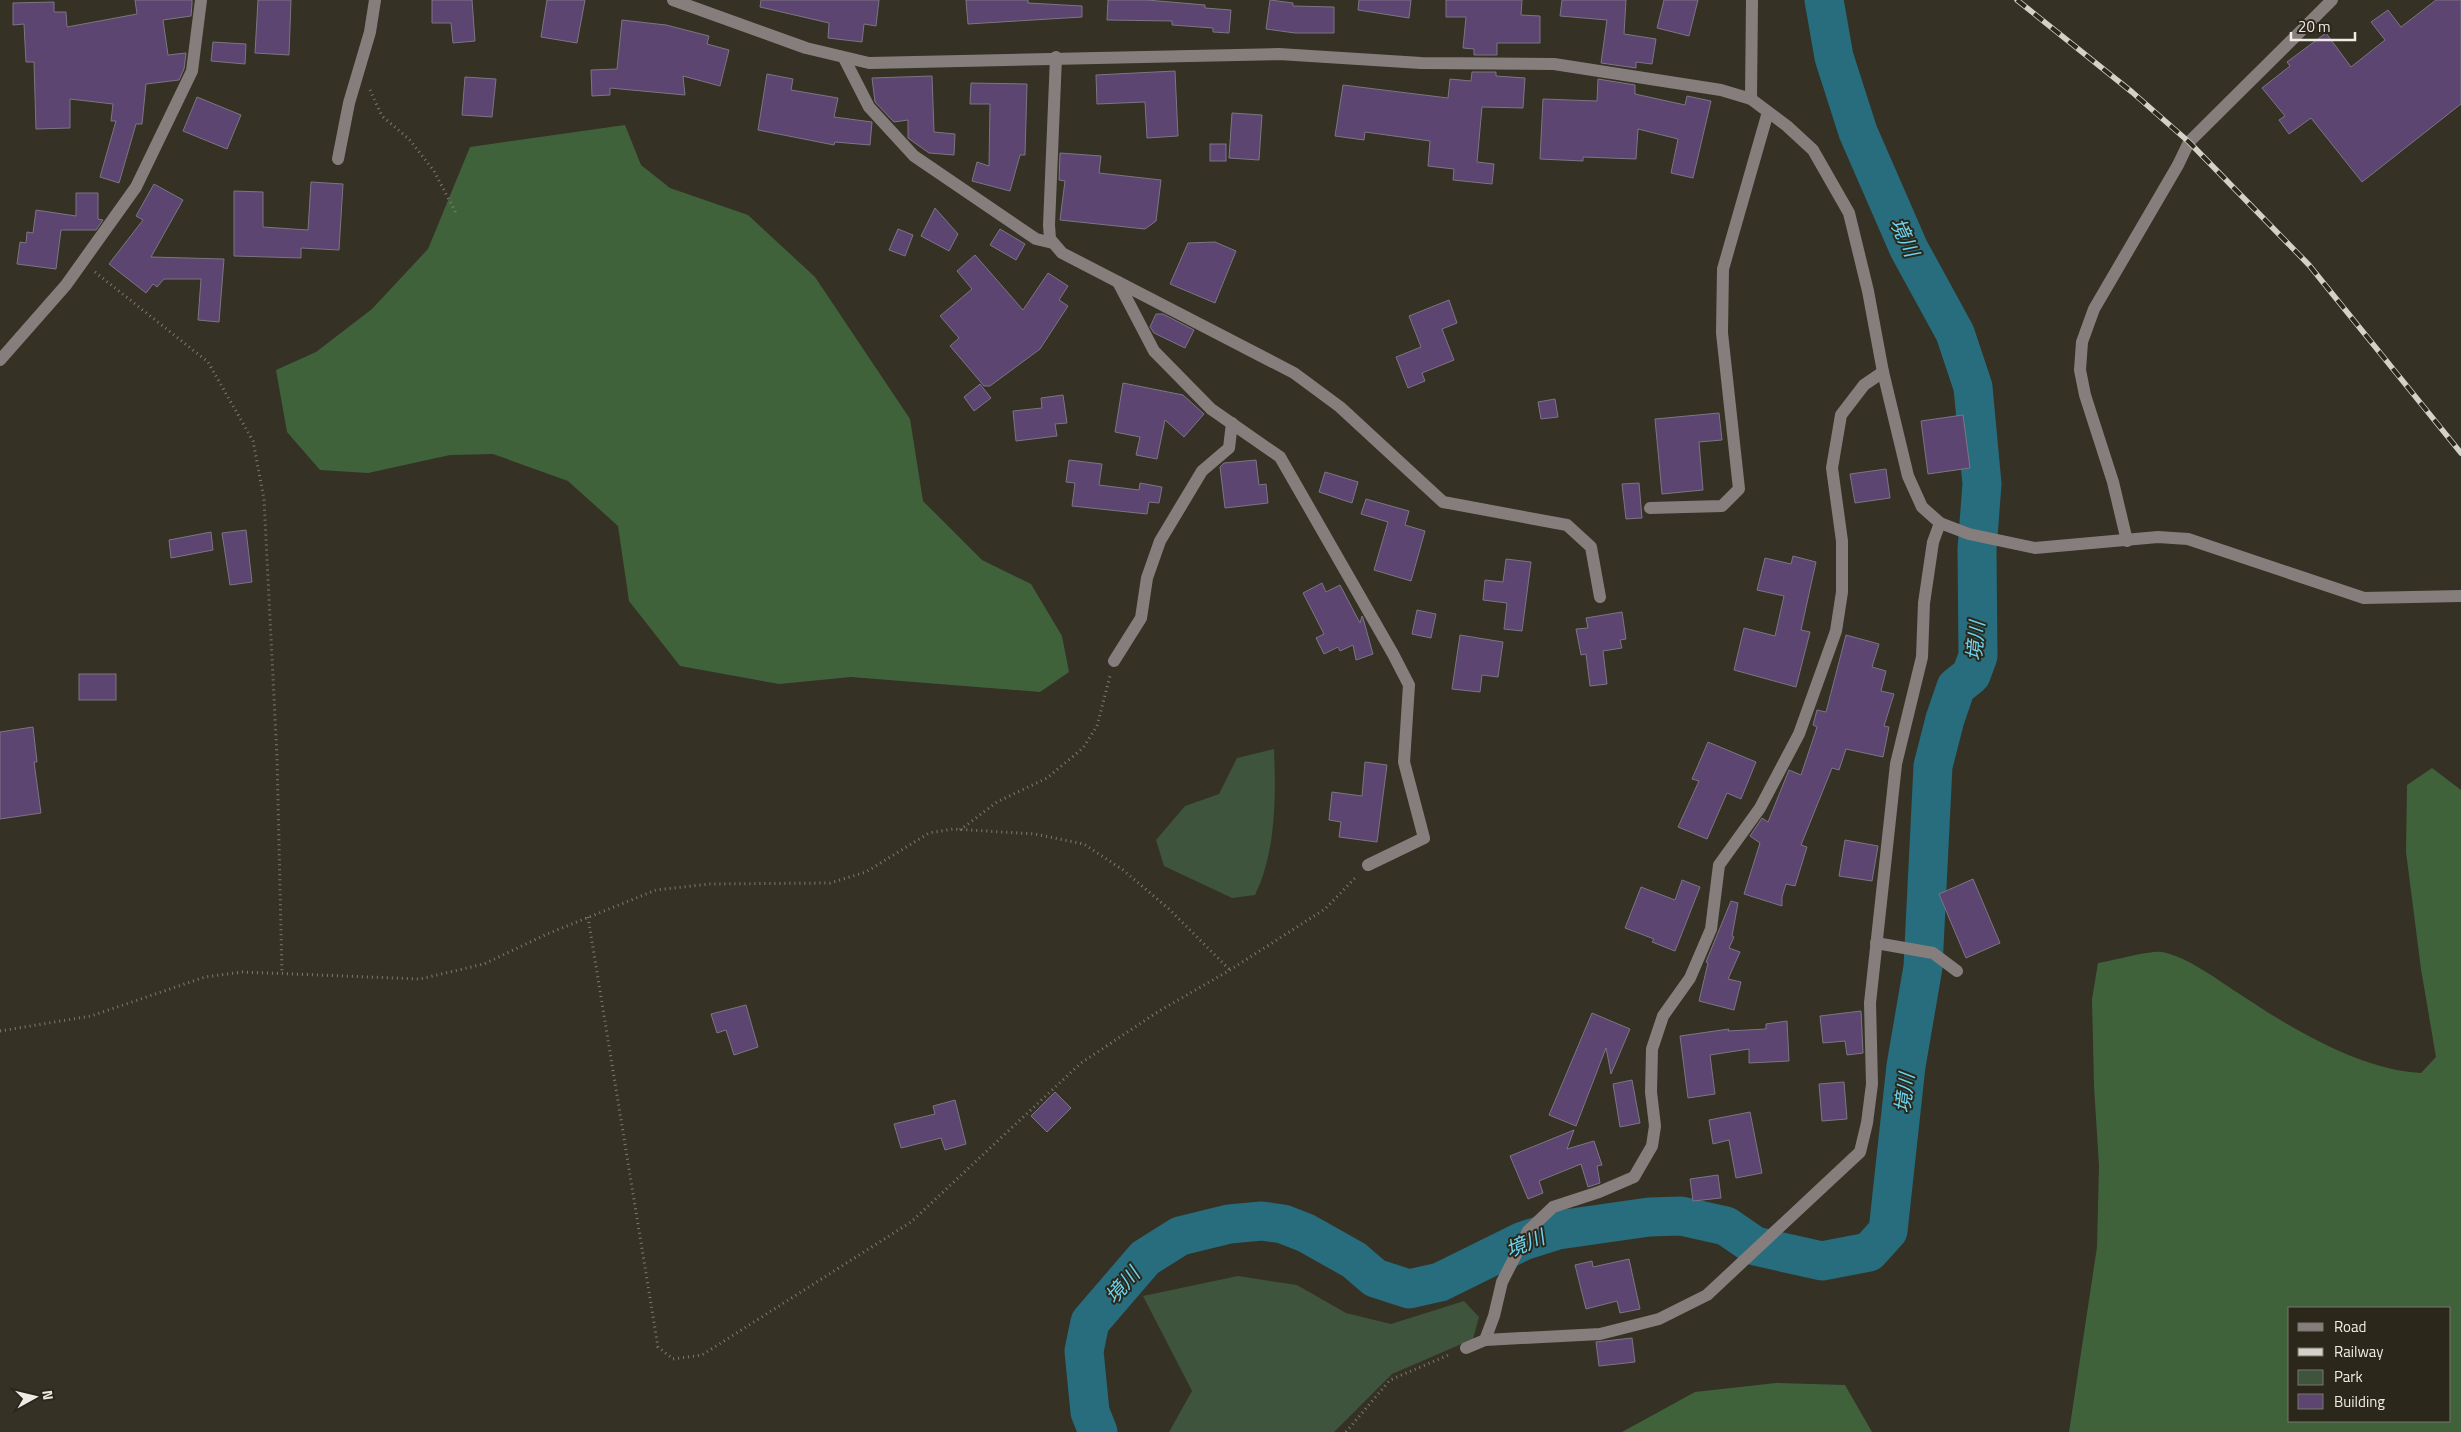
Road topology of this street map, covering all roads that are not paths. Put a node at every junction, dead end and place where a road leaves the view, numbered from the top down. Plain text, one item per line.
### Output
1 (201, 0) edge
2 (375, 0) edge
3 (673, 0) edge
4 (1752, 0) edge
5 (2332, 0) edge
6 (1056, 57) junction
7 (844, 58) junction
8 (1751, 100) junction
9 (1768, 112) junction
10 (338, 159) dead end
11 (1053, 243) junction
12 (1118, 282) junction
13 (0, 360) edge
14 (1883, 372) junction
15 (1232, 423) junction
16 (1650, 508) dead end
17 (1940, 523) junction
18 (2127, 541) junction
19 (2461, 596) edge
20 (1600, 597) dead end
21 (1114, 661) road end
22 (1368, 865) road end
23 (1876, 943) junction
24 (1957, 971) dead end
25 (1485, 1340) junction
26 (1466, 1348) road end

1 - 13 street
2 - 10 street
3 - 7 street
4 - 8 street
5 - 18 street
6 - 7 street
6 - 8 street
6 - 11 street
7 - 11 street
8 - 9 street
9 - 14 street
9 - 16 street
11 - 12 street
12 - 15 street
12 - 20 street
14 - 17 street
14 - 25 street
15 - 21 street
15 - 22 street
17 - 18 street
17 - 23 street
18 - 19 street
23 - 24 street
23 - 25 street
25 - 26 street

